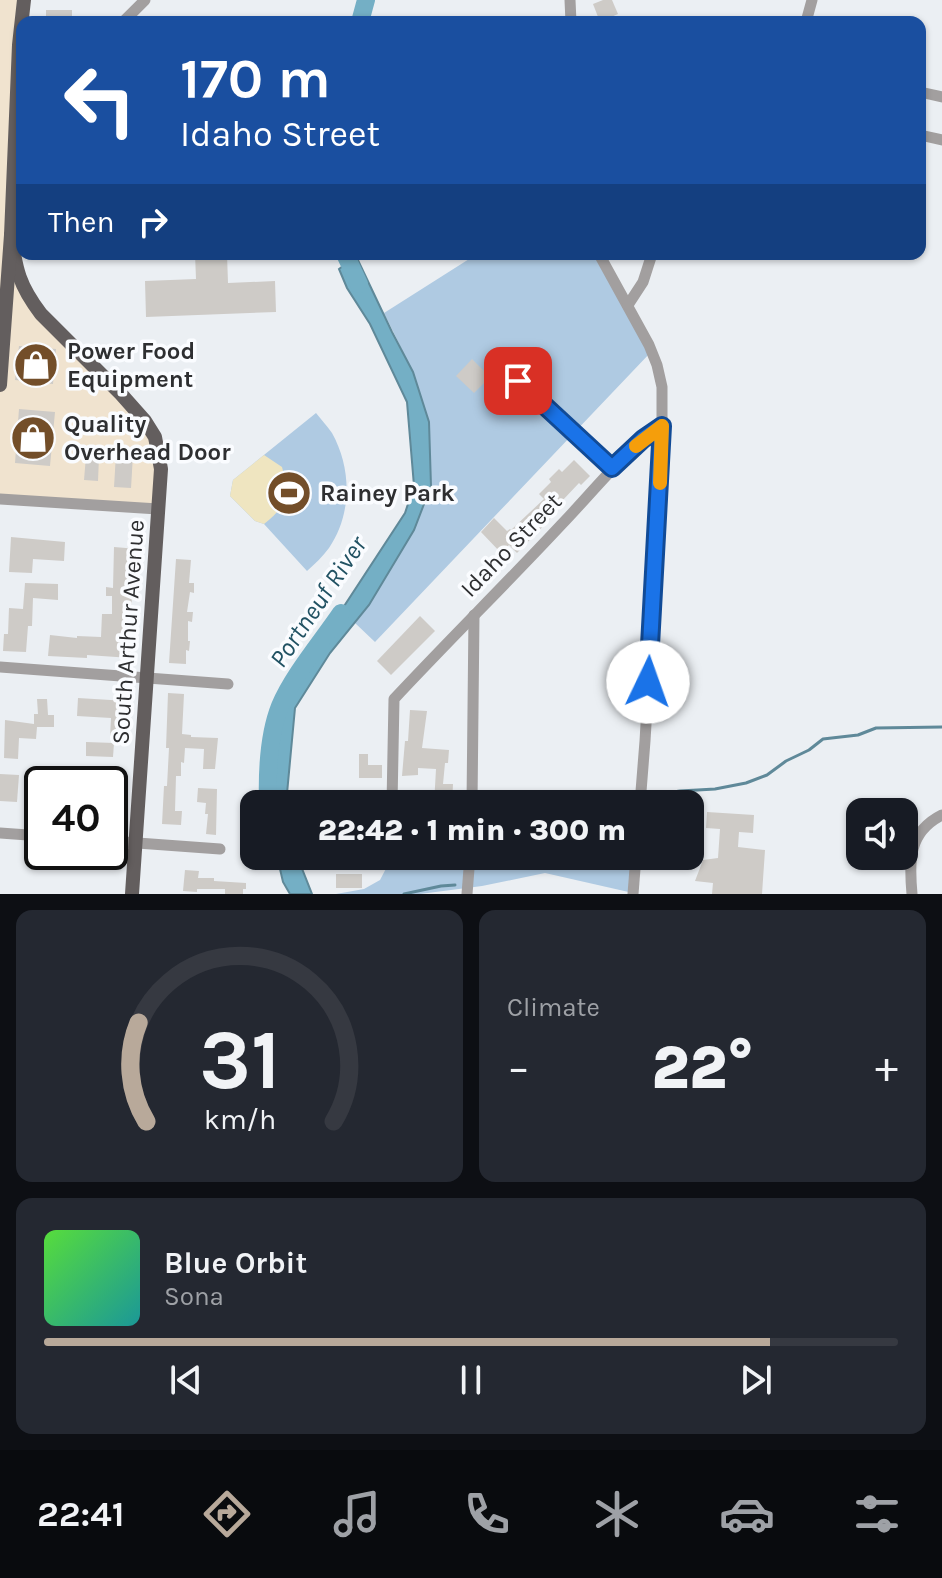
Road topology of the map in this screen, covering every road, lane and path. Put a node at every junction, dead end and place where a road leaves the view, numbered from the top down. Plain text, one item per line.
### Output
1 (145, 0) edge
2 (129, 16) edge
3 (16, 152) edge
4 (11, 235) junction
5 (602, 260) edge
6 (650, 260) edge
7 (31, 300) junction
8 (628, 305) junction
9 (6, 314) junction
10 (2, 330) edge
11 (518, 381) dead end
12 (0, 385) edge
13 (662, 426) junction
14 (612, 468) junction
15 (0, 499) edge
16 (158, 509) junction
17 (474, 615) junction
18 (0, 667) edge
19 (147, 678) junction
20 (228, 684) dead end
21 (392, 790) edge
22 (472, 790) edge
23 (642, 790) edge
24 (942, 815) edge
25 (0, 833) edge
26 (24, 835) edge
27 (128, 842) edge
28 (136, 842) junction
29 (220, 849) dead end
30 (469, 870) edge
31 (635, 870) edge
32 (132, 894) edge
33 (467, 894) edge
34 (633, 894) edge
35 (912, 894) edge

1 - 2 street
3 - 4 main road
4 - 7 main road, South Arthur Avenue
4 - 9 main road
5 - 8 street
6 - 8 street
7 - 9 main road
7 - 16 main road, South Arthur Avenue
8 - 13 street
9 - 10 main road
10 - 12 main road
11 - 14 street
13 - 14 street, Idaho Street
13 - 23 street
14 - 17 street, Idaho Street
15 - 16 street
16 - 19 main road, South Arthur Avenue
17 - 21 street, Idaho Street
17 - 22 street
18 - 19 street
19 - 20 street
19 - 28 main road, South Arthur Avenue
24 - 35 street
25 - 26 street
27 - 28 street
28 - 29 street
28 - 32 main road, South Arthur Avenue
30 - 33 street
31 - 34 street

